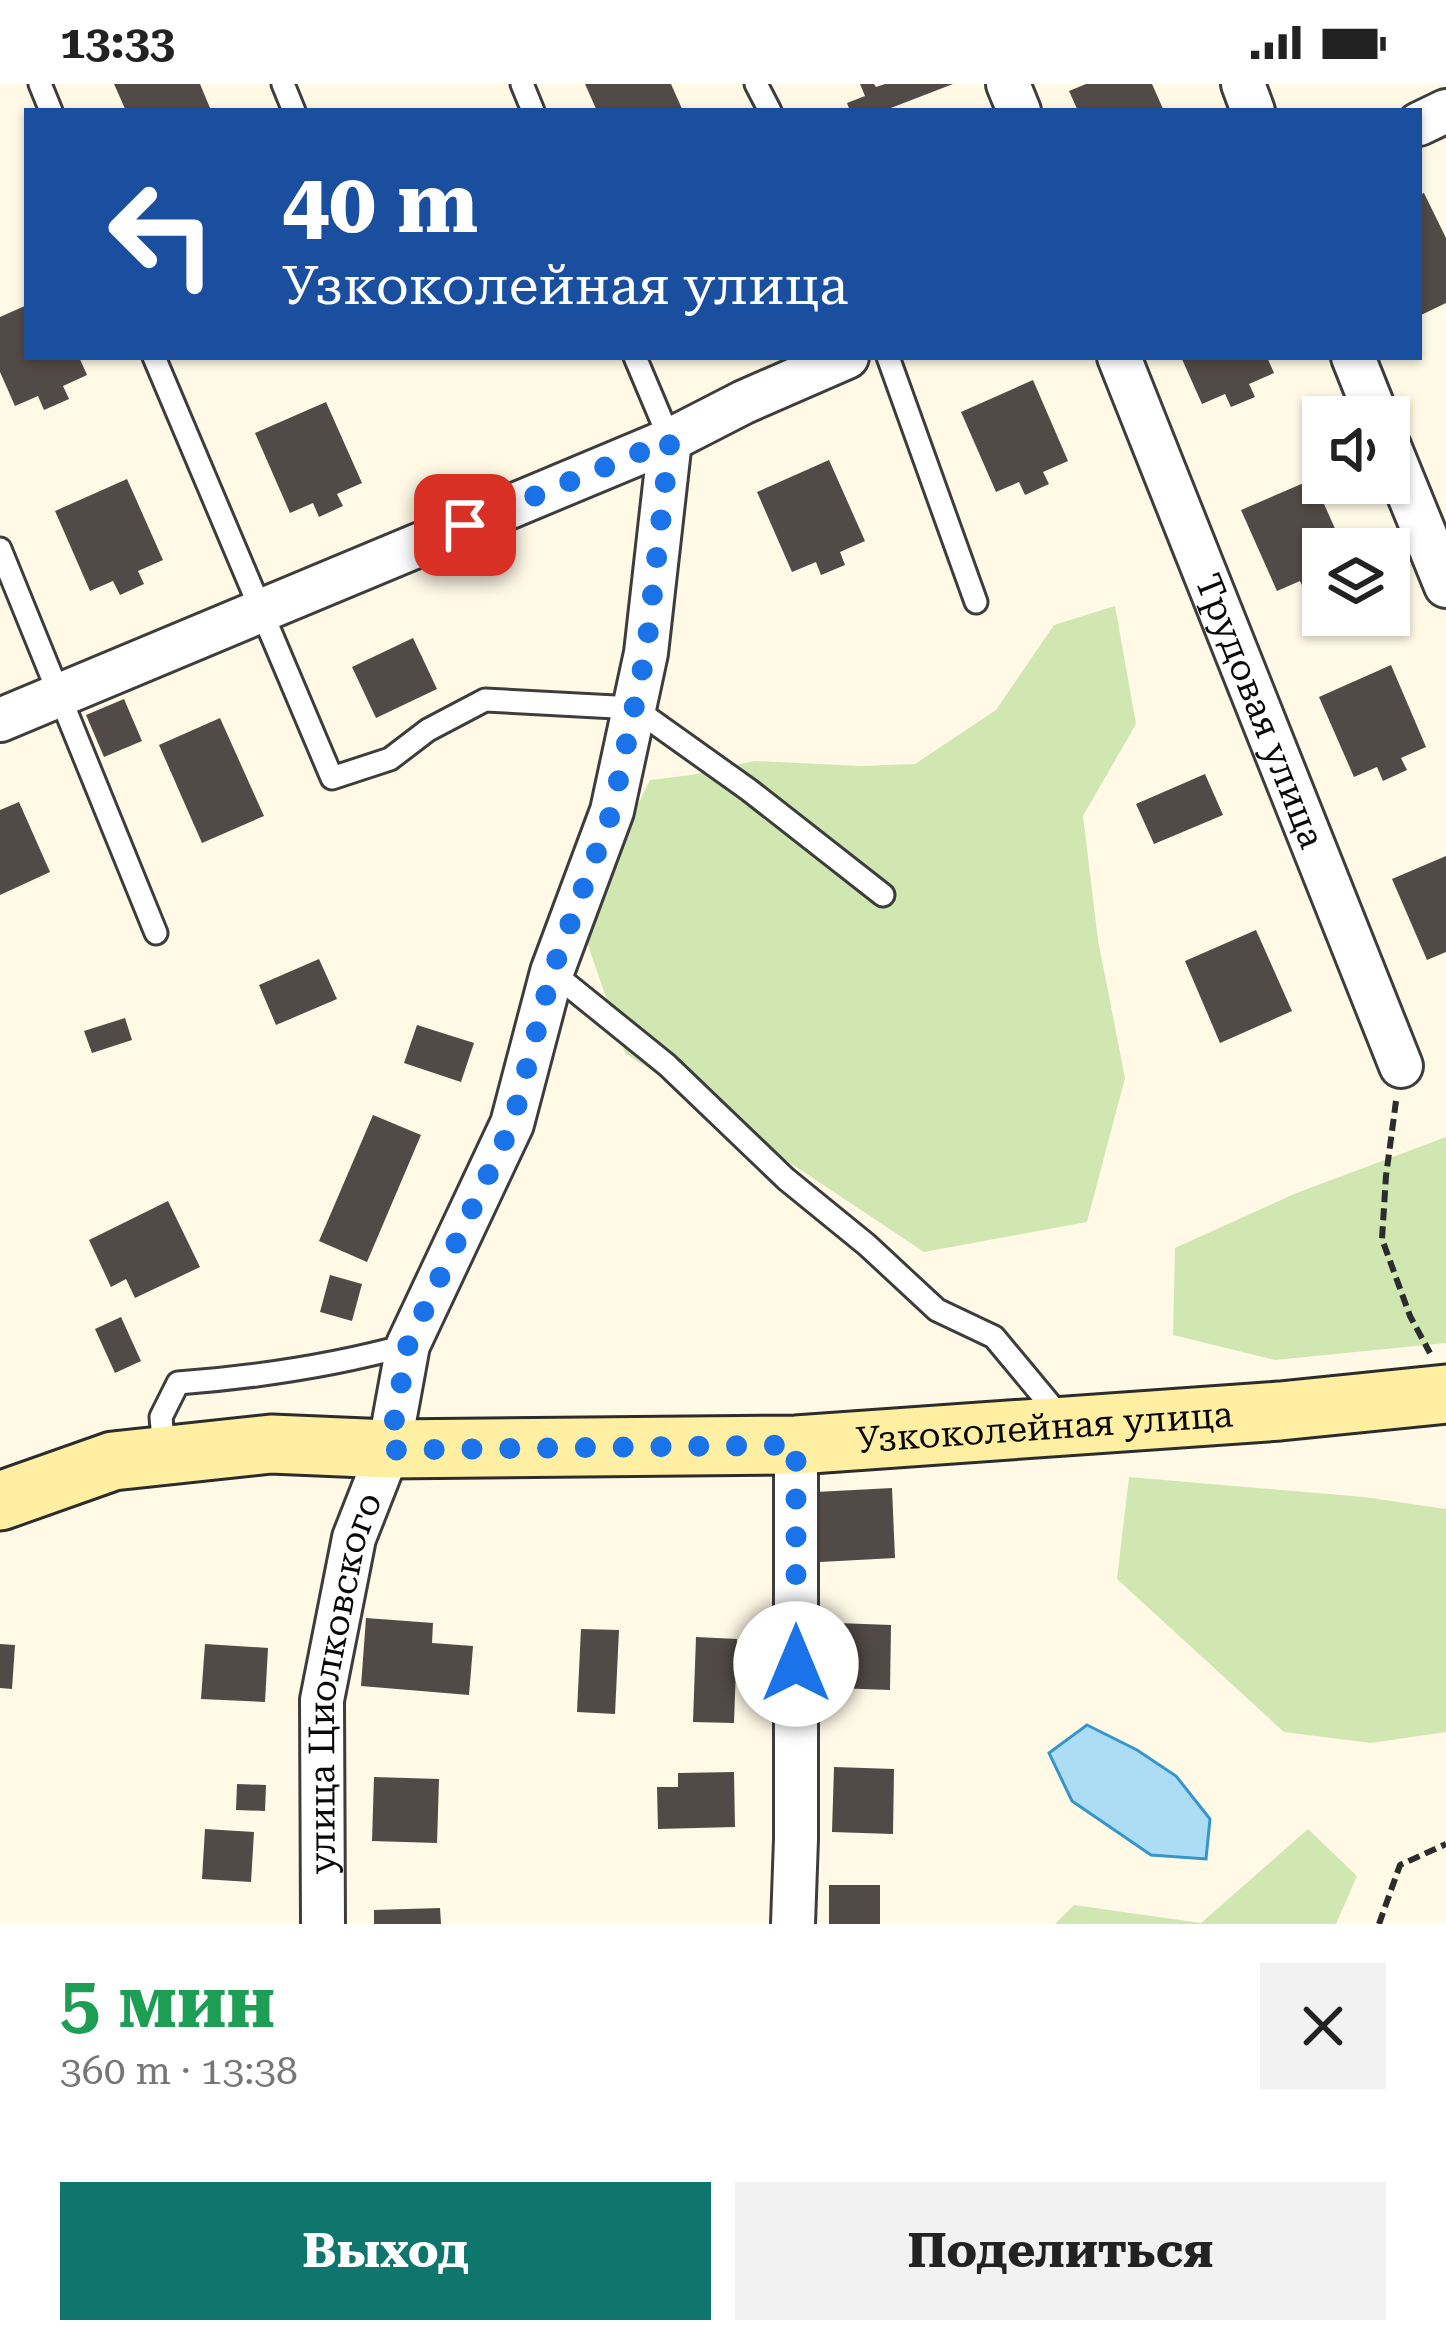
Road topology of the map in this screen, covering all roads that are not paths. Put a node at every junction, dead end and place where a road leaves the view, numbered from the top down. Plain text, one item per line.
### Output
1 (155, 360) edge
2 (636, 360) edge
3 (840, 360) edge
4 (889, 360) edge
5 (1120, 360) edge
6 (1354, 360) edge
7 (1369, 396) edge
8 (670, 440) junction
9 (1410, 498) edge
10 (0, 550) edge
11 (1446, 586) edge
12 (976, 602) dead end
13 (261, 611) junction
14 (58, 696) junction
15 (634, 708) junction
16 (0, 720) edge
17 (883, 896) dead end
18 (156, 933) dead end
19 (552, 972) junction
20 (1401, 1066) road end
21 (408, 1345) junction
22 (1442, 1380) edge
23 (1068, 1426) junction
24 (796, 1445) junction
25 (389, 1450) junction
26 (164, 1455) junction
27 (0, 1501) edge
28 (322, 1924) edge
29 (794, 1924) edge

1 - 13 lane
2 - 8 lane
3 - 8 street
4 - 12 lane
5 - 20 street, Трудовая улица
6 - 7 street
8 - 13 street
8 - 15 street, улица Циолковского
9 - 11 street
10 - 14 lane
13 - 14 street
13 - 15 lane
14 - 16 street
14 - 18 lane
15 - 17 lane
15 - 19 street, улица Циолковского
19 - 21 street, улица Циолковского
19 - 23 lane
21 - 25 street, улица Циолковского
21 - 26 lane
22 - 23 street, Узкоколейная улица
23 - 24 street, Узкоколейная улица
24 - 25 street, Узкоколейная улица
24 - 29 street
25 - 26 street, Узкоколейная улица
25 - 28 street, улица Циолковского
26 - 27 street, Узкоколейная улица

